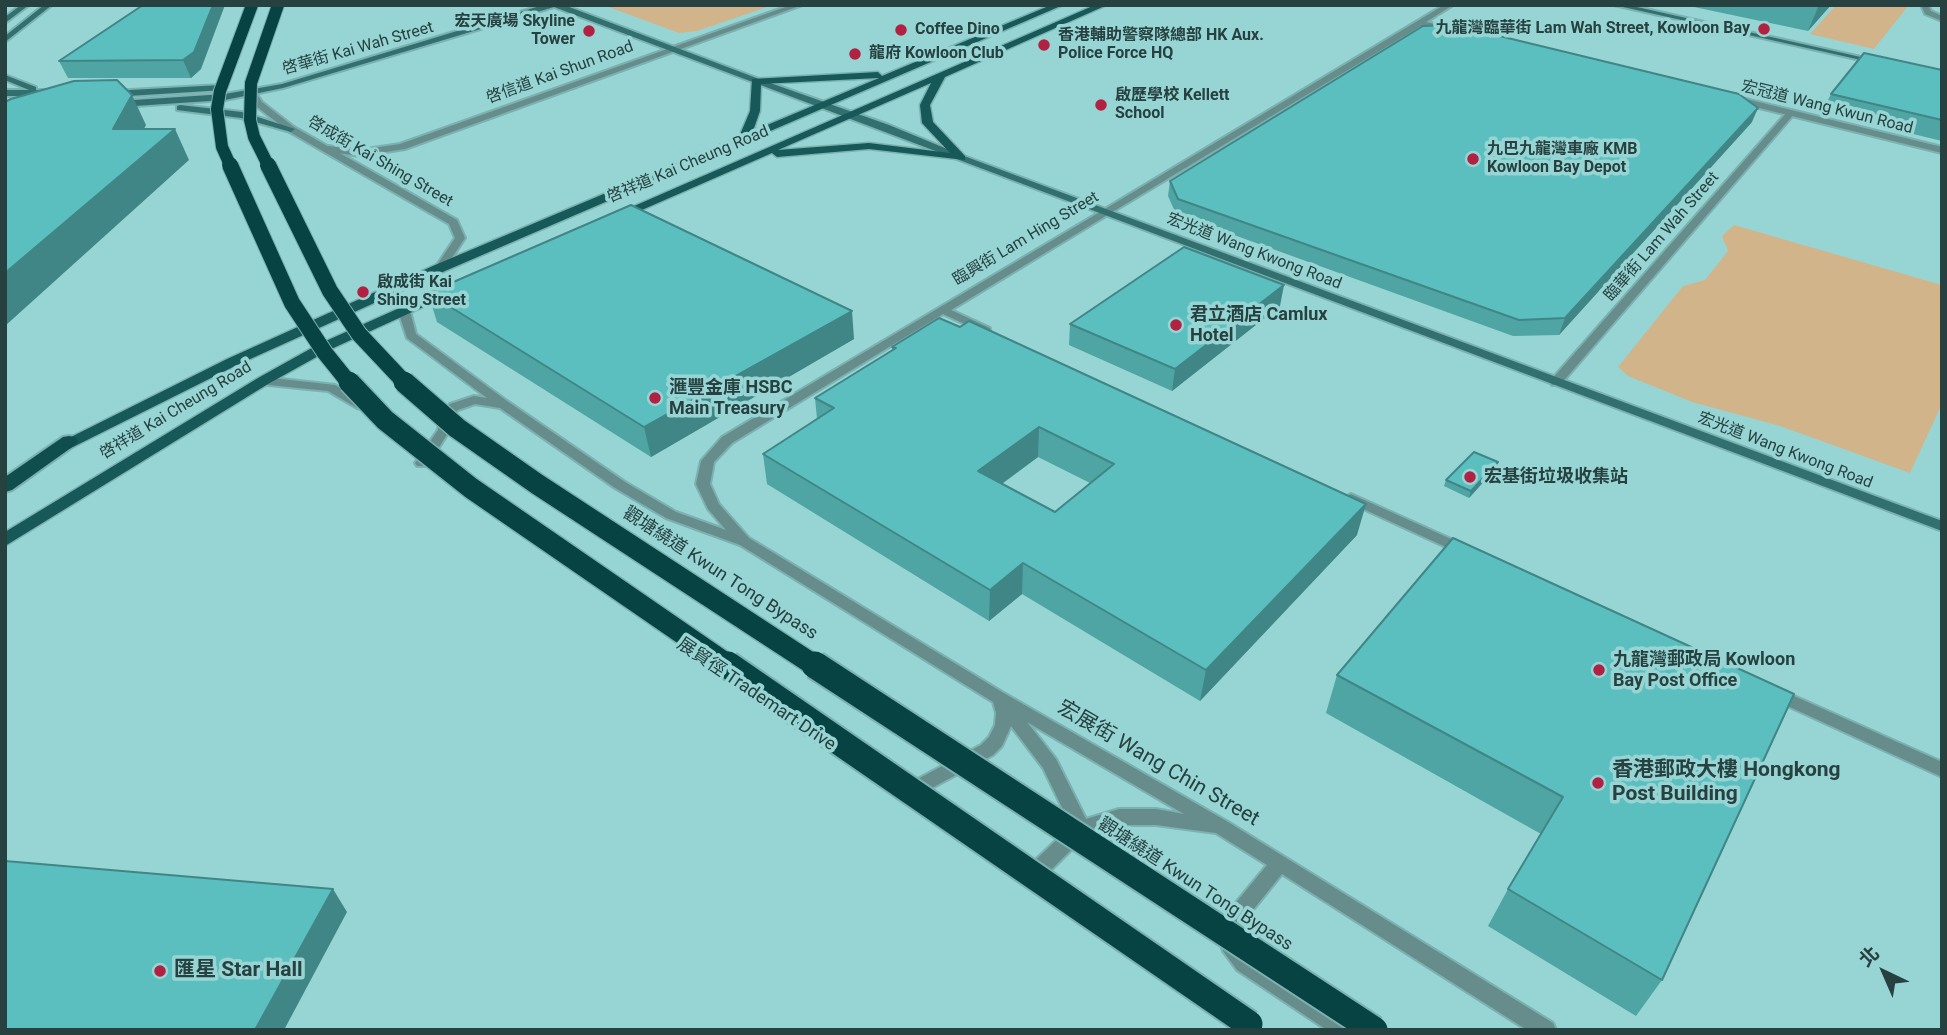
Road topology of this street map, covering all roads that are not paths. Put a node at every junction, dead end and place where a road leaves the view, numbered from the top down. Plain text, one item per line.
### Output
1 (26, 5) edge
2 (49, 5) edge
3 (252, 5) edge
4 (278, 5) edge
5 (526, 5) edge
6 (554, 5) edge
7 (799, 5) edge
8 (1059, 5) edge
9 (1103, 5) edge
10 (1450, 5) edge
11 (1617, 5) edge
12 (1924, 5) edge
13 (1942, 19) edge
14 (5, 21) edge
15 (1420, 23) junction
16 (1464, 34) edge
17 (5, 40) edge
18 (672, 50) junction
19 (1891, 65) edge
20 (898, 72) junction
21 (5, 77) edge
22 (940, 77) junction
23 (756, 81) junction
24 (252, 88) junction
25 (5, 93) edge
26 (42, 93) junction
27 (67, 93) edge
28 (104, 94) edge
29 (1720, 96) edge
30 (112, 104) edge
31 (140, 104) junction
32 (823, 104) junction
33 (1791, 113) junction
34 (851, 115) junction
35 (291, 129) junction
36 (744, 139) junction
37 (329, 149) junction
38 (1942, 150) edge
39 (756, 157) junction
40 (961, 158) junction
41 (1105, 212) junction
42 (602, 223) edge
43 (439, 268) junction
44 (463, 284) edge
45 (943, 310) junction
46 (404, 311) junction
47 (996, 335) edge
48 (263, 381) junction
49 (1556, 382) junction
50 (503, 404) junction
51 (69, 441) junction
52 (422, 463) junction
53 (5, 479) edge
54 (5, 486) edge
55 (1341, 494) edge
56 (1942, 526) edge
57 (5, 540) edge
58 (745, 542) junction
59 (1483, 558) edge
60 (1756, 684) edge
61 (996, 696) junction
62 (1942, 770) edge
63 (904, 794) junction
64 (1222, 827) junction
65 (1081, 828) junction
66 (1280, 863) junction
67 (1249, 1024) dead end
68 (1345, 1030) edge
69 (1374, 1030) edge
70 (1546, 1030) edge

1 - 14 main road
2 - 17 main road
3 - 67 highway, bridge
4 - 69 highway, 觀塘繞道 Kwun Tong Bypass, bridge
5 - 24 main road, 啓華街 Kai Wah Street
6 - 18 main road, 宏光道 Wang Kwong Road
6 - 24 main road, 啓華街 Kai Wah Street
7 - 18 street, 啓信道 Kai Shun Road
8 - 20 main road, 啓祥道 Kai Cheung Road
9 - 22 main road, 啓祥道 Kai Cheung Road
10 - 15 street, 臨興街 Lam Hing Street
11 - 19 main road
12 - 13 street
15 - 16 street
15 - 41 street, 臨興街 Lam Hing Street
18 - 23 main road, 宏光道 Wang Kwong Road
18 - 37 street, 啓信道 Kai Shun Road
20 - 23 main road
20 - 32 main road, 啓祥道 Kai Cheung Road
21 - 26 main road
22 - 34 main road, 啓祥道 Kai Cheung Road
22 - 40 main road
23 - 32 main road, 宏光道 Wang Kwong Road
23 - 36 main road
24 - 28 main road
24 - 31 main road
24 - 35 street, 啓成街 Kai Shing Street
25 - 26 main road
26 - 27 main road
29 - 33 street, 宏冠道 Wang Kwun Road
30 - 31 main road
31 - 35 main road
32 - 34 main road, 宏光道 Wang Kwong Road
32 - 36 main road, 啓祥道 Kai Cheung Road
33 - 38 street, 宏冠道 Wang Kwun Road
33 - 49 street, 臨華街 Lam Wah Street
34 - 39 main road, 啓祥道 Kai Cheung Road
34 - 40 main road, 宏光道 Wang Kwong Road
35 - 37 street, 啓成街 Kai Shing Street
36 - 43 main road, 啓祥道 Kai Cheung Road
37 - 43 street, 啓成街 Kai Shing Street
39 - 40 main road
39 - 42 main road, 啓祥道 Kai Cheung Road
40 - 41 main road, 宏光道 Wang Kwong Road
41 - 45 street, 臨興街 Lam Hing Street
41 - 49 main road, 宏光道 Wang Kwong Road
43 - 51 main road, 啓祥道 Kai Cheung Road
44 - 46 main road, 啓祥道 Kai Cheung Road
45 - 47 street
45 - 58 street, 臨興街 Lam Hing Street
46 - 48 main road, 啓祥道 Kai Cheung Road
46 - 50 street
48 - 52 street, 展貿徑 Trademart Drive
48 - 57 main road, 啓祥道 Kai Cheung Road
49 - 56 main road, 宏光道 Wang Kwong Road
50 - 52 street
50 - 58 street
51 - 53 main road, 啓祥道 Kai Cheung Road
51 - 54 highway
52 - 63 street, 展貿徑 Trademart Drive
55 - 59 street
58 - 61 street, 宏展街 Wang Chin Street
60 - 62 street
61 - 63 street
61 - 64 street, 宏展街 Wang Chin Street
61 - 65 street
63 - 65 street, 展貿徑 Trademart Drive
64 - 65 street, 展貿徑 Trademart Drive
64 - 66 street, 宏展街 Wang Chin Street
66 - 68 street
66 - 70 street, 宏展街 Wang Chin Street

